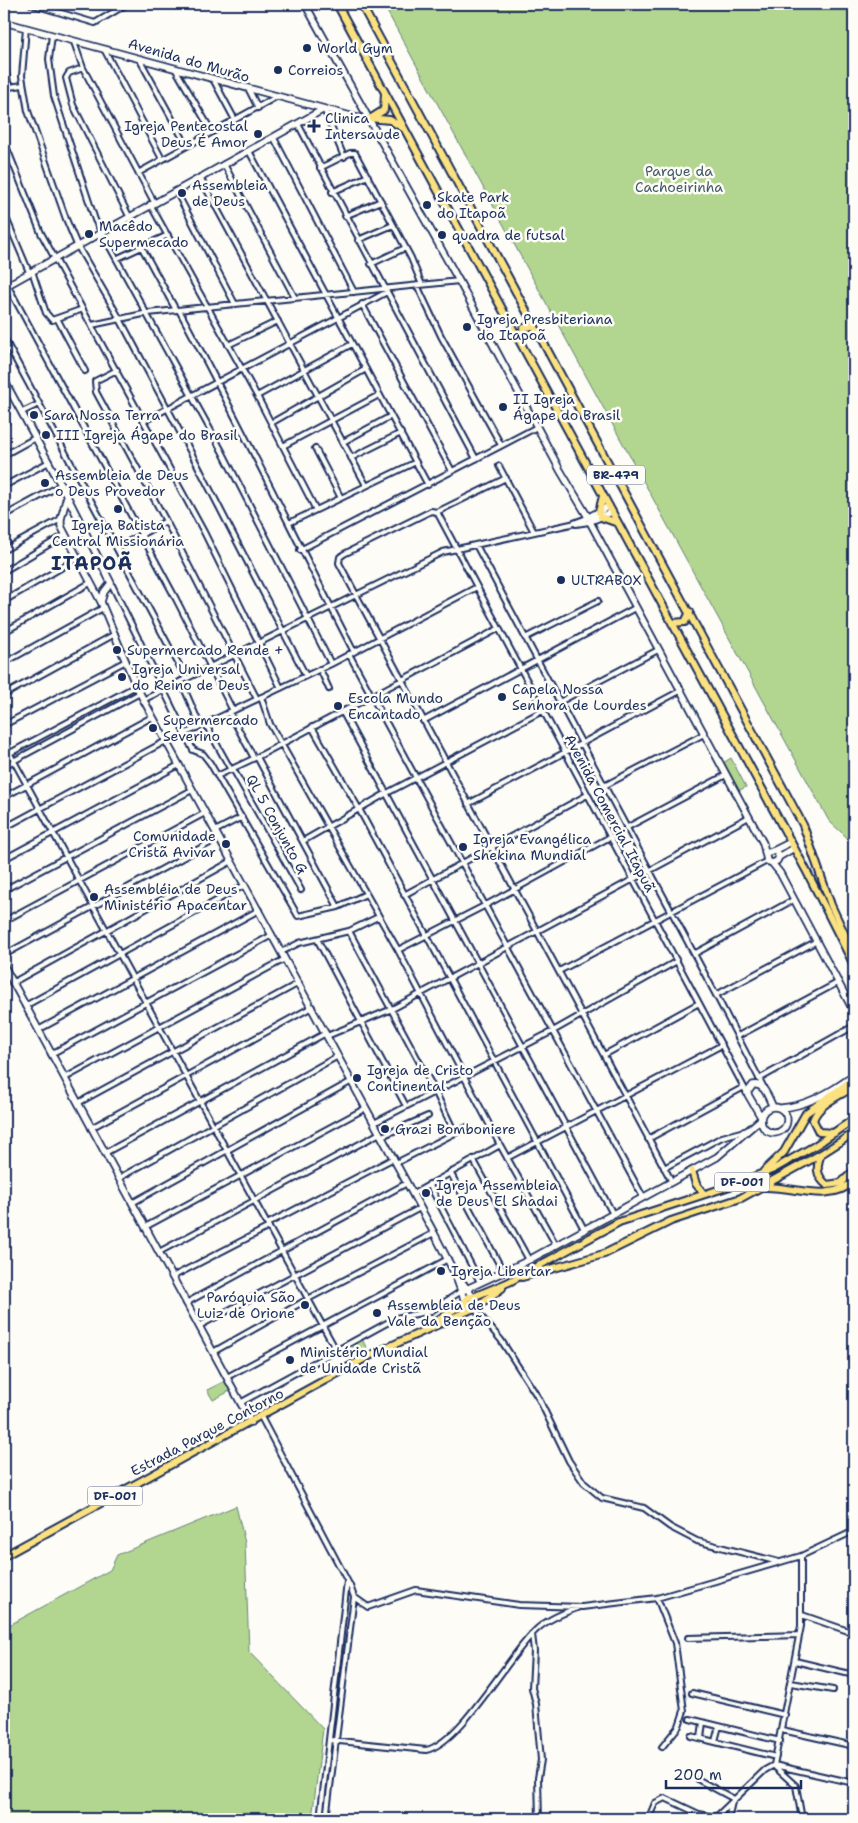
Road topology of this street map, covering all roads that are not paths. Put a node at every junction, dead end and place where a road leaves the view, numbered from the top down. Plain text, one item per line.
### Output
1 (30, 4) edge
2 (127, 4) edge
3 (305, 4) edge
4 (337, 4) edge
5 (362, 4) edge
6 (38, 5) edge
7 (4, 22) edge
8 (26, 28) junction
9 (52, 35) junction
10 (74, 42) junction
11 (104, 50) junction
12 (140, 60) junction
13 (4, 64) edge
14 (83, 68) junction
15 (176, 70) junction
16 (213, 79) junction
17 (23, 86) junction
18 (249, 90) junction
19 (385, 92) junction
20 (276, 97) junction
21 (258, 108) junction
22 (324, 109) junction
23 (370, 118) junction
24 (236, 120) junction
25 (298, 124) junction
26 (405, 130) junction
27 (212, 132) junction
28 (274, 138) junction
29 (4, 141) edge
30 (187, 146) junction
31 (248, 151) junction
32 (344, 157) junction
33 (162, 159) junction
34 (224, 164) junction
35 (320, 168) junction
36 (138, 173) junction
37 (368, 176) junction
38 (200, 177) junction
39 (176, 190) junction
40 (332, 192) junction
41 (380, 201) junction
42 (152, 203) junction
43 (4, 213) edge
44 (129, 216) junction
45 (345, 216) junction
46 (393, 224) junction
47 (102, 232) junction
48 (168, 236) junction
49 (358, 240) junction
50 (77, 245) junction
51 (141, 246) junction
52 (406, 248) junction
53 (54, 258) junction
54 (118, 258) junction
55 (371, 264) junction
56 (31, 272) junction
57 (459, 281) junction
58 (5, 284) edge
59 (422, 285) junction
60 (417, 286) junction
61 (386, 291) junction
62 (354, 292) junction
63 (326, 295) junction
64 (295, 298) junction
65 (268, 302) junction
66 (235, 304) junction
67 (362, 304) junction
68 (208, 307) junction
69 (83, 309) junction
70 (178, 310) junction
71 (148, 313) junction
72 (338, 318) junction
73 (120, 319) junction
74 (58, 320) junction
75 (278, 321) junction
76 (92, 325) junction
77 (535, 326) junction
78 (519, 337) junction
79 (4, 338) edge
80 (290, 344) junction
81 (352, 344) junction
82 (228, 345) junction
83 (241, 369) junction
84 (304, 369) junction
85 (366, 369) junction
86 (117, 370) junction
87 (85, 371) dead end
88 (4, 380) edge
89 (218, 381) junction
90 (193, 395) junction
91 (318, 395) junction
92 (379, 395) junction
93 (256, 396) junction
94 (39, 404) junction
95 (168, 409) junction
96 (22, 412) junction
97 (391, 416) junction
98 (331, 420) junction
99 (144, 421) junction
100 (271, 423) junction
101 (537, 427) junction
102 (401, 433) junction
103 (35, 438) junction
104 (343, 442) junction
105 (501, 445) junction
106 (283, 446) junction
107 (315, 448) dead end
108 (4, 455) edge
109 (351, 458) junction
110 (476, 458) junction
111 (48, 462) junction
112 (416, 462) junction
113 (499, 466) dead end
114 (452, 471) junction
115 (506, 478) junction
116 (61, 485) junction
117 (366, 485) junction
118 (428, 485) junction
119 (4, 486) edge
120 (603, 495) junction
121 (67, 496) junction
122 (341, 498) junction
123 (611, 509) junction
124 (316, 510) junction
125 (437, 512) junction
126 (76, 513) junction
127 (600, 514) junction
128 (4, 516) edge
129 (62, 516) junction
130 (590, 519) junction
131 (166, 521) junction
132 (289, 523) junction
133 (618, 523) junction
134 (534, 532) junction
135 (142, 534) junction
136 (65, 535) junction
137 (476, 545) junction
138 (117, 548) junction
139 (4, 550) edge
140 (300, 550) junction
141 (456, 550) junction
142 (78, 558) junction
143 (4, 570) edge
144 (90, 583) junction
145 (111, 583) junction
146 (477, 588) junction
147 (104, 592) junction
148 (96, 593) junction
149 (358, 596) junction
150 (4, 601) edge
151 (598, 601) dead end
152 (102, 605) junction
153 (331, 608) junction
154 (635, 608) junction
155 (690, 612) junction
156 (307, 620) junction
157 (672, 623) junction
158 (498, 630) junction
159 (4, 632) edge
160 (283, 633) junction
161 (115, 634) junction
162 (525, 638) junction
163 (379, 639) junction
164 (259, 643) junction
165 (658, 650) junction
166 (354, 652) junction
167 (349, 654) junction
168 (234, 655) junction
169 (126, 661) junction
170 (538, 661) junction
171 (4, 663) edge
172 (331, 664) junction
173 (212, 667) junction
174 (320, 670) junction
175 (520, 670) junction
176 (306, 676) junction
177 (186, 678) junction
178 (402, 680) junction
179 (181, 681) junction
180 (136, 686) junction
181 (281, 688) junction
182 (329, 689) dead end
183 (162, 690) junction
184 (680, 691) junction
185 (140, 693) junction
186 (4, 695) edge
187 (372, 696) junction
188 (259, 698) junction
189 (143, 700) junction
190 (560, 703) junction
191 (230, 710) junction
192 (342, 711) junction
193 (543, 712) junction
194 (152, 717) junction
195 (423, 721) junction
196 (203, 724) junction
197 (4, 725) edge
198 (312, 727) junction
199 (184, 734) junction
200 (704, 734) junction
201 (166, 741) junction
202 (4, 743) edge
203 (282, 743) junction
204 (582, 745) junction
205 (10, 753) junction
206 (565, 754) junction
207 (256, 758) junction
208 (14, 761) junction
209 (446, 763) junction
210 (179, 765) junction
211 (4, 766) edge
212 (232, 769) junction
213 (726, 775) junction
214 (218, 776) junction
215 (417, 778) junction
216 (27, 784) junction
217 (604, 786) junction
218 (192, 790) junction
219 (387, 793) junction
220 (587, 795) junction
221 (4, 797) edge
222 (468, 804) junction
223 (40, 808) junction
224 (359, 809) junction
225 (205, 812) junction
226 (242, 817) junction
227 (749, 817) junction
228 (330, 827) junction
229 (4, 828) edge
230 (626, 828) junction
231 (215, 831) junction
232 (53, 833) junction
233 (610, 837) junction
234 (219, 838) junction
235 (303, 841) junction
236 (793, 845) junction
237 (492, 846) junction
238 (770, 851) junction
239 (67, 857) junction
240 (4, 860) edge
241 (774, 860) junction
242 (232, 861) junction
243 (462, 862) junction
244 (649, 870) junction
245 (433, 879) junction
246 (632, 879) junction
247 (80, 881) junction
248 (245, 885) junction
249 (514, 889) junction
250 (4, 890) edge
251 (301, 890) dead end
252 (366, 894) junction
253 (404, 895) junction
254 (793, 900) junction
255 (486, 905) junction
256 (94, 906) junction
257 (338, 907) junction
258 (259, 910) junction
259 (672, 912) junction
260 (378, 917) junction
261 (456, 920) junction
262 (655, 920) junction
263 (4, 921) edge
264 (107, 930) junction
265 (536, 930) junction
266 (349, 931) junction
267 (427, 934) junction
268 (272, 935) junction
269 (316, 939) junction
270 (817, 941) junction
271 (507, 946) junction
272 (398, 950) junction
273 (281, 952) junction
274 (120, 954) junction
275 (694, 954) junction
276 (854, 954) edge
277 (4, 955) edge
278 (285, 959) junction
279 (677, 961) junction
280 (479, 963) junction
281 (854, 965) edge
282 (4, 966) edge
283 (559, 971) junction
284 (133, 978) junction
285 (450, 978) junction
286 (12, 982) junction
287 (839, 982) junction
288 (299, 983) junction
289 (420, 993) junction
290 (716, 994) junction
291 (700, 1003) junction
292 (147, 1004) junction
293 (25, 1006) junction
294 (312, 1007) junction
295 (392, 1009) junction
296 (854, 1012) edge
297 (582, 1014) junction
298 (362, 1022) junction
299 (854, 1026) edge
300 (160, 1028) junction
301 (38, 1030) junction
302 (553, 1030) junction
303 (326, 1034) junction
304 (738, 1036) junction
305 (722, 1045) junction
306 (523, 1046) junction
307 (173, 1052) junction
308 (51, 1054) junction
309 (604, 1055) junction
310 (338, 1056) junction
311 (494, 1060) junction
312 (854, 1075) edge
313 (464, 1076) junction
314 (187, 1077) junction
315 (64, 1078) junction
316 (759, 1079) junction
317 (854, 1079) edge
318 (352, 1082) junction
319 (854, 1086) edge
320 (763, 1088) junction
321 (746, 1090) junction
322 (435, 1091) junction
323 (626, 1096) junction
324 (200, 1101) junction
325 (78, 1103) junction
326 (406, 1106) junction
327 (773, 1107) junction
328 (797, 1107) junction
329 (366, 1108) junction
330 (780, 1108) junction
331 (595, 1111) junction
332 (428, 1116) dead end
333 (761, 1118) junction
334 (787, 1118) junction
335 (854, 1119) edge
336 (374, 1123) junction
337 (213, 1126) junction
338 (467, 1127) dead end
339 (566, 1127) junction
340 (763, 1127) junction
341 (92, 1128) junction
342 (749, 1129) junction
343 (835, 1132) junction
344 (455, 1133) junction
345 (854, 1133) edge
346 (381, 1134) junction
347 (648, 1139) junction
348 (537, 1143) junction
349 (500, 1145) junction
350 (227, 1152) junction
351 (105, 1153) junction
352 (821, 1154) junction
353 (507, 1158) junction
354 (473, 1159) junction
355 (395, 1160) junction
356 (664, 1168) junction
357 (692, 1171) junction
358 (854, 1171) edge
359 (450, 1172) junction
360 (760, 1175) junction
361 (241, 1176) junction
362 (118, 1178) junction
363 (854, 1181) edge
364 (672, 1182) junction
365 (407, 1184) junction
366 (430, 1184) junction
367 (760, 1187) junction
368 (412, 1194) junction
369 (704, 1194) junction
370 (644, 1198) junction
371 (254, 1200) junction
372 (132, 1203) junction
373 (420, 1208) junction
374 (613, 1214) junction
375 (268, 1226) junction
376 (145, 1227) junction
377 (584, 1229) junction
378 (434, 1233) junction
379 (556, 1245) junction
380 (281, 1250) junction
381 (159, 1252) junction
382 (448, 1260) junction
383 (529, 1260) junction
384 (504, 1273) junction
385 (295, 1274) junction
386 (455, 1274) junction
387 (172, 1277) junction
388 (516, 1278) junction
389 (480, 1282) junction
390 (509, 1282) junction
391 (467, 1287) junction
392 (460, 1292) junction
393 (474, 1296) junction
394 (308, 1298) junction
395 (465, 1302) junction
396 (186, 1303) junction
397 (474, 1307) junction
398 (199, 1326) junction
399 (323, 1327) junction
400 (422, 1330) junction
401 (336, 1350) junction
402 (213, 1352) junction
403 (227, 1377) junction
404 (240, 1402) junction
405 (261, 1417) junction
406 (251, 1422) junction
407 (854, 1531) edge
408 (4, 1556) edge
409 (801, 1556) junction
410 (779, 1562) junction
411 (348, 1581) junction
412 (354, 1597) junction
413 (657, 1598) junction
414 (582, 1607) junction
415 (802, 1615) junction
416 (352, 1616) junction
417 (342, 1621) junction
418 (854, 1633) edge
419 (532, 1634) junction
420 (799, 1635) junction
421 (688, 1638) dead end
422 (795, 1661) junction
423 (854, 1676) edge
424 (791, 1683) junction
425 (336, 1686) junction
426 (341, 1686) junction
427 (833, 1690) dead end
428 (692, 1693) dead end
429 (785, 1715) junction
430 (690, 1719) dead end
431 (703, 1722) junction
432 (719, 1726) junction
433 (782, 1730) junction
434 (691, 1736) dead end
435 (701, 1738) junction
436 (330, 1740) junction
437 (335, 1740) junction
438 (715, 1741) junction
439 (780, 1741) junction
440 (854, 1746) edge
441 (662, 1747) dead end
442 (776, 1757) junction
443 (774, 1765) junction
444 (699, 1780) dead end
445 (854, 1782) edge
446 (733, 1800) junction
447 (650, 1815) dead end
448 (715, 1818) edge
449 (320, 1819) edge
450 (326, 1819) edge
451 (540, 1819) edge
452 (728, 1819) edge
453 (802, 1819) edge

1 - 6 street
2 - 6 street
3 - 23 street
4 - 19 main road, BR-479
5 - 77 main road, BR-479
7 - 8 street, Avenida do Murão
8 - 9 street, Avenida do Murão
8 - 17 street
9 - 10 street, Avenida do Murão
9 - 47 street
10 - 11 street, Avenida do Murão
10 - 14 street
11 - 12 street, Avenida do Murão
11 - 33 street
12 - 15 street, Avenida do Murão
12 - 30 street
13 - 17 street
14 - 36 street
14 - 44 street
15 - 16 street, Avenida do Murão
15 - 27 street
16 - 18 street, Avenida do Murão
16 - 24 street
17 - 50 street
18 - 20 street, Avenida do Murão
18 - 21 street
19 - 23 main road
19 - 26 main road, BR-479
20 - 21 street
20 - 22 street, Avenida do Murão
21 - 24 street
22 - 23 street, Avenida do Murão
22 - 25 street
22 - 32 street
23 - 26 main road
23 - 57 street
24 - 27 street
25 - 28 street
25 - 35 street
26 - 78 main road, BR-479
27 - 30 street
28 - 31 street
28 - 62 street
29 - 53 street
30 - 33 street
31 - 34 street
31 - 63 street
32 - 35 street
32 - 37 street
33 - 36 street
34 - 38 street
34 - 64 street
35 - 40 street
36 - 42 street
37 - 40 street
37 - 41 street
38 - 39 street
38 - 65 street
39 - 42 street
39 - 66 street
40 - 45 street
41 - 45 street
41 - 46 street
42 - 44 street
42 - 48 street
43 - 56 street
44 - 47 street
45 - 49 street
46 - 49 street
46 - 52 street
47 - 50 street
47 - 54 street
48 - 51 street
48 - 68 street
49 - 55 street
50 - 53 street
50 - 73 street
51 - 54 street
51 - 70 street
52 - 55 street
52 - 59 street
53 - 56 street
53 - 69 street
54 - 71 street
55 - 61 street
56 - 58 street
56 - 74 street
57 - 59 street
57 - 101 street
58 - 135 street
59 - 60 street
60 - 61 street
60 - 105 street
61 - 62 street
61 - 67 street
61 - 110 street
62 - 63 street
63 - 64 street
63 - 72 street
64 - 65 street
65 - 66 street
65 - 75 street
66 - 68 street
67 - 72 street
67 - 114 street
68 - 70 street
68 - 82 street
69 - 74 street
69 - 76 street
70 - 71 street
70 - 89 street
71 - 73 street
71 - 90 street
72 - 80 street
72 - 81 street
73 - 76 street
73 - 95 street
74 - 87 street
75 - 80 street
75 - 82 street
76 - 86 street
77 - 78 main road
77 - 155 main road, BR-479
78 - 120 main road, BR-479
79 - 94 street
80 - 83 street
80 - 84 street
81 - 84 street
81 - 85 street
82 - 83 street
83 - 89 street
83 - 93 street
84 - 91 street
84 - 93 street
85 - 91 street
85 - 92 street
86 - 99 street
86 - 131 street
88 - 96 street
89 - 90 street
89 - 132 street
90 - 95 street
90 - 156 street
91 - 98 street
91 - 100 street
92 - 97 street
92 - 98 street
93 - 100 street
94 - 96 street
94 - 138 street
95 - 99 street
95 - 160 street
96 - 103 street
97 - 102 street
97 - 104 street
98 - 104 street
98 - 106 street
99 - 164 street
100 - 106 street
101 - 105 street
101 - 130 street
102 - 109 street
102 - 112 street
103 - 108 street
103 - 111 street
104 - 109 street
105 - 110 street
106 - 124 street
107 - 122 street
109 - 117 street
110 - 114 street
111 - 116 street
111 - 119 street
112 - 117 street
112 - 118 street
113 - 115 street
114 - 118 street
115 - 125 street
115 - 134 street
116 - 121 street
116 - 128 street
117 - 122 street
118 - 140 street
120 - 123 main road, BR-479
120 - 127 main road
121 - 126 street
121 - 129 street
122 - 124 street
123 - 127 street
123 - 133 main road, BR-479
124 - 132 street
125 - 141 street, Avenida Comercial Itapuã
125 - 149 street
126 - 129 street
126 - 145 street
127 - 130 street
127 - 133 main road
129 - 136 street
129 - 139 street
130 - 134 street
130 - 154 street
131 - 135 street
131 - 168 street
132 - 140 street
133 - 157 main road, BR-479
134 - 137 street
135 - 138 street
135 - 173 street
136 - 142 street
136 - 143 street
137 - 141 street
137 - 162 street, Avenida Comercial Itapuã
138 - 177 street
140 - 153 street
141 - 146 street, Avenida Comercial Itapuã
141 - 149 street
142 - 144 street
142 - 150 street
144 - 148 street
144 - 159 street
145 - 147 street
145 - 183 street
146 - 158 street, Avenida Comercial Itapuã
146 - 163 street
147 - 148 street
147 - 152 street
148 - 152 street
149 - 153 street
149 - 163 street
151 - 162 street
152 - 161 street
152 - 171 street
153 - 156 street
153 - 166 street
154 - 165 street
154 - 170 street
155 - 157 main road
155 - 276 main road, BR-479
156 - 160 street
156 - 172 street
157 - 236 main road, BR-479
158 - 175 street, Avenida Comercial Itapuã
158 - 178 street
160 - 164 street
160 - 176 street
161 - 169 street
161 - 186 street
162 - 170 street, Avenida Comercial Itapuã
163 - 166 street
163 - 178 street
164 - 168 street
164 - 181 street
165 - 184 street
165 - 190 street
166 - 167 street
167 - 172 street
167 - 187 street
168 - 173 street
168 - 188 street
169 - 180 street
169 - 197 street
170 - 175 street
170 - 190 street, Avenida Comercial Itapuã
172 - 174 street
173 - 177 street
173 - 191 street
174 - 176 street
174 - 182 street
175 - 193 street, Avenida Comercial Itapuã
175 - 195 street
176 - 181 street
177 - 179 street
178 - 187 street
178 - 195 street
179 - 183 street
179 - 196 street, QL 5 Conjunto G
180 - 185 street
180 - 205 street
181 - 188 street
183 - 189 street
183 - 199 street
184 - 200 street
184 - 204 street
185 - 189 street
185 - 208 street
187 - 192 street
187 - 215 street
188 - 191 street
188 - 203 street
189 - 194 street
190 - 193 street
190 - 204 street, Avenida Comercial Itapuã
191 - 196 street
191 - 207 street
192 - 198 street
192 - 219 street
193 - 206 street, Avenida Comercial Itapuã
193 - 209 street
194 - 201 street
194 - 216 street
195 - 209 street
196 - 199 street
196 - 212 street, QL 5 Conjunto G
198 - 203 street
198 - 224 street
199 - 214 street
200 - 213 street
200 - 217 street
201 - 210 street
201 - 223 street
202 - 205 street
203 - 207 street
203 - 228 street
204 - 206 street
204 - 217 street, Avenida Comercial Itapuã
205 - 208 street
206 - 220 street, Avenida Comercial Itapuã
206 - 222 street
207 - 212 street
207 - 235 street
208 - 211 street
208 - 216 street
209 - 215 street
209 - 222 street
210 - 218 street
210 - 232 street
212 - 214 street
212 - 251 street, QL 5 Conjunto G
213 - 227 street
213 - 230 street
214 - 226 street
215 - 219 street
215 - 243 street
216 - 221 street
216 - 223 street
217 - 230 street, Avenida Comercial Itapuã
218 - 225 street
218 - 239 street
219 - 224 street
219 - 245 street
220 - 233 street, Avenida Comercial Itapuã
220 - 237 street
222 - 237 street
223 - 229 street
223 - 232 street
224 - 228 street
224 - 253 street
225 - 231 street
225 - 247 street
226 - 231 street
226 - 257 street
227 - 238 street
227 - 244 street
228 - 235 street
228 - 252 street
230 - 244 street, Avenida Comercial Itapuã
231 - 234 street
232 - 239 street
232 - 240 street
233 - 246 street, Avenida Comercial Itapuã
233 - 249 street
234 - 242 street
234 - 256 street
235 - 257 street
236 - 238 street
236 - 241 street
236 - 281 main road, BR-479
237 - 243 street
237 - 249 street
238 - 241 street
238 - 241 street
239 - 247 street
239 - 250 street
241 - 254 street
241 - 259 street
242 - 248 street
242 - 264 street
243 - 245 street
243 - 255 street
244 - 246 street
244 - 259 street, Avenida Comercial Itapuã
245 - 253 street
245 - 261 street
246 - 262 street, Avenida Comercial Itapuã
246 - 265 street
247 - 256 street
247 - 263 street
248 - 258 street
248 - 274 street
249 - 255 street
249 - 265 street
252 - 257 street
252 - 260 street
253 - 267 street
254 - 270 street
254 - 275 street
255 - 261 street
255 - 271 street
256 - 264 street
256 - 277 street
258 - 268 street
258 - 284 street
259 - 262 street
259 - 275 street, Avenida Comercial Itapuã
260 - 266 street
260 - 272 street
261 - 267 street
261 - 280 street
262 - 279 street, Avenida Comercial Itapuã
262 - 283 street
264 - 274 street
264 - 286 street
265 - 271 street
265 - 283 street
266 - 269 street
266 - 295 street
267 - 272 street
267 - 285 street
268 - 273 street
268 - 292 street
269 - 273 street
269 - 298 street
270 - 287 street
270 - 290 street
271 - 280 street
271 - 302 street
272 - 289 street
273 - 278 street
274 - 284 street
274 - 293 street
275 - 290 street, Avenida Comercial Itapuã
278 - 288 street
278 - 300 street
279 - 291 street, Avenida Comercial Itapuã
279 - 297 street
280 - 285 street
280 - 306 street
282 - 286 street
283 - 297 street
284 - 292 street
284 - 301 street
285 - 289 street
285 - 311 street
286 - 293 street
287 - 296 street
287 - 304 street
288 - 294 street
288 - 307 street
289 - 295 street
289 - 313 street
290 - 304 street, Avenida Comercial Itapuã
291 - 305 street, Avenida Comercial Itapuã
291 - 309 street
292 - 300 street
292 - 308 street
293 - 301 street
294 - 303 street
294 - 314 street
295 - 298 street
295 - 322 street
297 - 302 street
297 - 309 street
298 - 303 street
298 - 326 street
299 - 316 street
300 - 307 street
300 - 315 street
301 - 308 street
302 - 306 street
302 - 331 street
303 - 310 street
303 - 324 street
304 - 316 street, Avenida Comercial Itapuã
305 - 321 street, Avenida Comercial Itapuã
305 - 323 street
306 - 311 street
306 - 339 street
307 - 314 street
307 - 325 street
308 - 315 street
309 - 323 street
310 - 318 street
310 - 337 street
311 - 313 street
311 - 348 street
312 - 328 street
313 - 322 street
313 - 349 street
314 - 324 street
314 - 341 street
315 - 325 street
316 - 320 street, Avenida Comercial Itapuã
317 - 360 main road
318 - 329 street
318 - 350 street
319 - 343 main road
320 - 321 street
320 - 327 street
321 - 333 street
321 - 347 street
322 - 326 street
322 - 344 street
323 - 331 street
323 - 347 street
324 - 337 street
324 - 351 street
325 - 341 street
326 - 336 street
327 - 330 street
327 - 333 street
328 - 330 street
328 - 334 street
329 - 336 street
329 - 361 street
330 - 334 street
331 - 339 street
331 - 370 street
332 - 346 street
333 - 340 street
333 - 342 street
334 - 340 street
335 - 343 main road, DF-001
336 - 346 street
337 - 350 street
337 - 362 street
338 - 344 street
339 - 348 street
339 - 374 street
340 - 342 street
341 - 351 street
342 - 356 street
342 - 357 street
343 - 360 main road, DF-001
344 - 355 street
345 - 352 main road
346 - 355 street
346 - 371 street
347 - 356 street
348 - 353 street
348 - 377 street
349 - 353 street
349 - 354 street
350 - 361 street
350 - 372 street
351 - 362 street
352 - 358 main road
352 - 367 main road
353 - 379 street
354 - 359 street
354 - 383 street
355 - 365 street
355 - 375 street
356 - 364 street
357 - 364 street
357 - 369 main road
359 - 366 street
359 - 384 street
360 - 369 main road, DF-001
361 - 371 street
361 - 376 street
362 - 372 street
363 - 367 main road
364 - 370 street
365 - 368 street
365 - 380 street
366 - 368 street
366 - 389 street
367 - 388 main road
368 - 373 street
369 - 388 main road, Estrada Parque Contorno / DF-001
370 - 374 street
371 - 375 street
371 - 381 street
372 - 376 street
373 - 378 street
373 - 385 street
374 - 377 street
375 - 380 street
375 - 387 street
376 - 381 street
377 - 379 street
378 - 382 street
378 - 394 street
379 - 383 street
380 - 385 street
380 - 396 street
381 - 387 street
382 - 386 street
382 - 399 street
383 - 384 street
384 - 389 street
385 - 394 street
385 - 398 street
386 - 391 street
386 - 392 street
387 - 396 street
388 - 390 main road, Estrada Parque Contorno / DF-001
389 - 391 street
390 - 393 main road, Estrada Parque Contorno / DF-001
390 - 397 main road, Estrada Parque Contorno / DF-001
391 - 392 street
391 - 393 street
392 - 395 street
392 - 401 street
393 - 395 main road, DF-001
393 - 397 main road
394 - 399 street
394 - 402 street
395 - 397 main road
395 - 400 main road, Estrada Parque Contorno / DF-001
396 - 398 street
397 - 400 main road, Estrada Parque Contorno / DF-001
397 - 410 street
398 - 402 street
399 - 401 street
399 - 403 street
400 - 405 main road, Estrada Parque Contorno / DF-001
401 - 404 street
402 - 403 street
403 - 404 street
404 - 406 street
405 - 406 main road, Estrada Parque Contorno / DF-001
405 - 411 street
406 - 408 main road, Estrada Parque Contorno / DF-001
407 - 409 street
409 - 410 street
409 - 415 street
410 - 413 street
411 - 412 street
411 - 417 street
412 - 414 street
412 - 416 street
413 - 414 street
413 - 441 street
414 - 419 street
415 - 418 street
415 - 420 street
416 - 417 street
416 - 426 street
417 - 425 street
419 - 437 street
419 - 451 street
420 - 421 street
420 - 422 street
422 - 423 street
422 - 424 street
424 - 427 street
424 - 429 street
425 - 426 street
425 - 436 street
426 - 437 street
428 - 429 street
429 - 433 street
430 - 431 street
431 - 432 street
431 - 435 street
432 - 438 street
432 - 439 street
433 - 439 street
433 - 440 street
434 - 435 street
435 - 438 street
436 - 437 street
436 - 449 street
437 - 450 street
438 - 442 street
439 - 442 street
442 - 443 street
443 - 445 street
443 - 446 street
443 - 453 street
444 - 446 street
446 - 448 street
446 - 452 street
447 - 448 street

